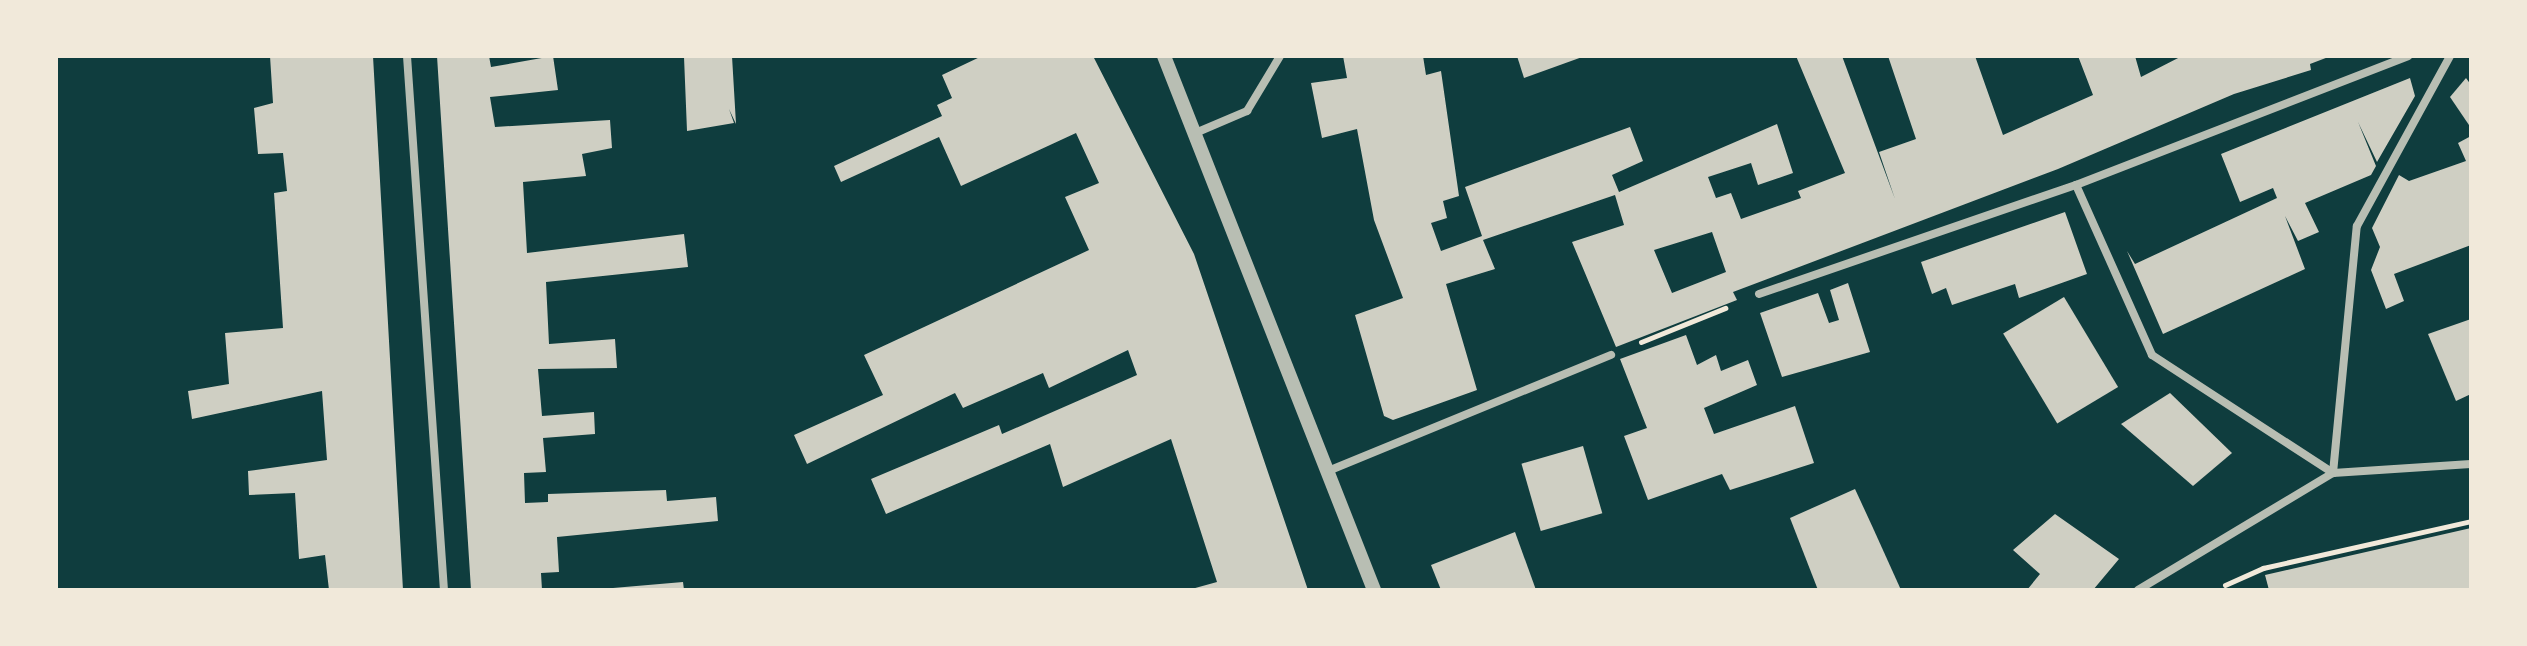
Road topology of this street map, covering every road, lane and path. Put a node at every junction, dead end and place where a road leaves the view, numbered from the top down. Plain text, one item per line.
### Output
1 (407, 56) edge
2 (1164, 56) edge
3 (1280, 56) edge
4 (2408, 56) edge
5 (2450, 56) edge
6 (1192, 135) junction
7 (2076, 185) junction
8 (1759, 294) joint
9 (1611, 355) joint
10 (2471, 464) edge
11 (1328, 471) junction
12 (2333, 473) junction
13 (2471, 521) edge
14 (444, 590) edge
15 (1374, 590) edge
16 (2138, 590) edge
17 (2214, 590) edge

1 - 14 street
2 - 6 street
3 - 6 street
4 - 7 street
5 - 12 street
6 - 11 street
7 - 8 street
7 - 12 street
8 - 9 path
9 - 11 street
10 - 12 street
11 - 15 street
12 - 16 street
13 - 17 path

